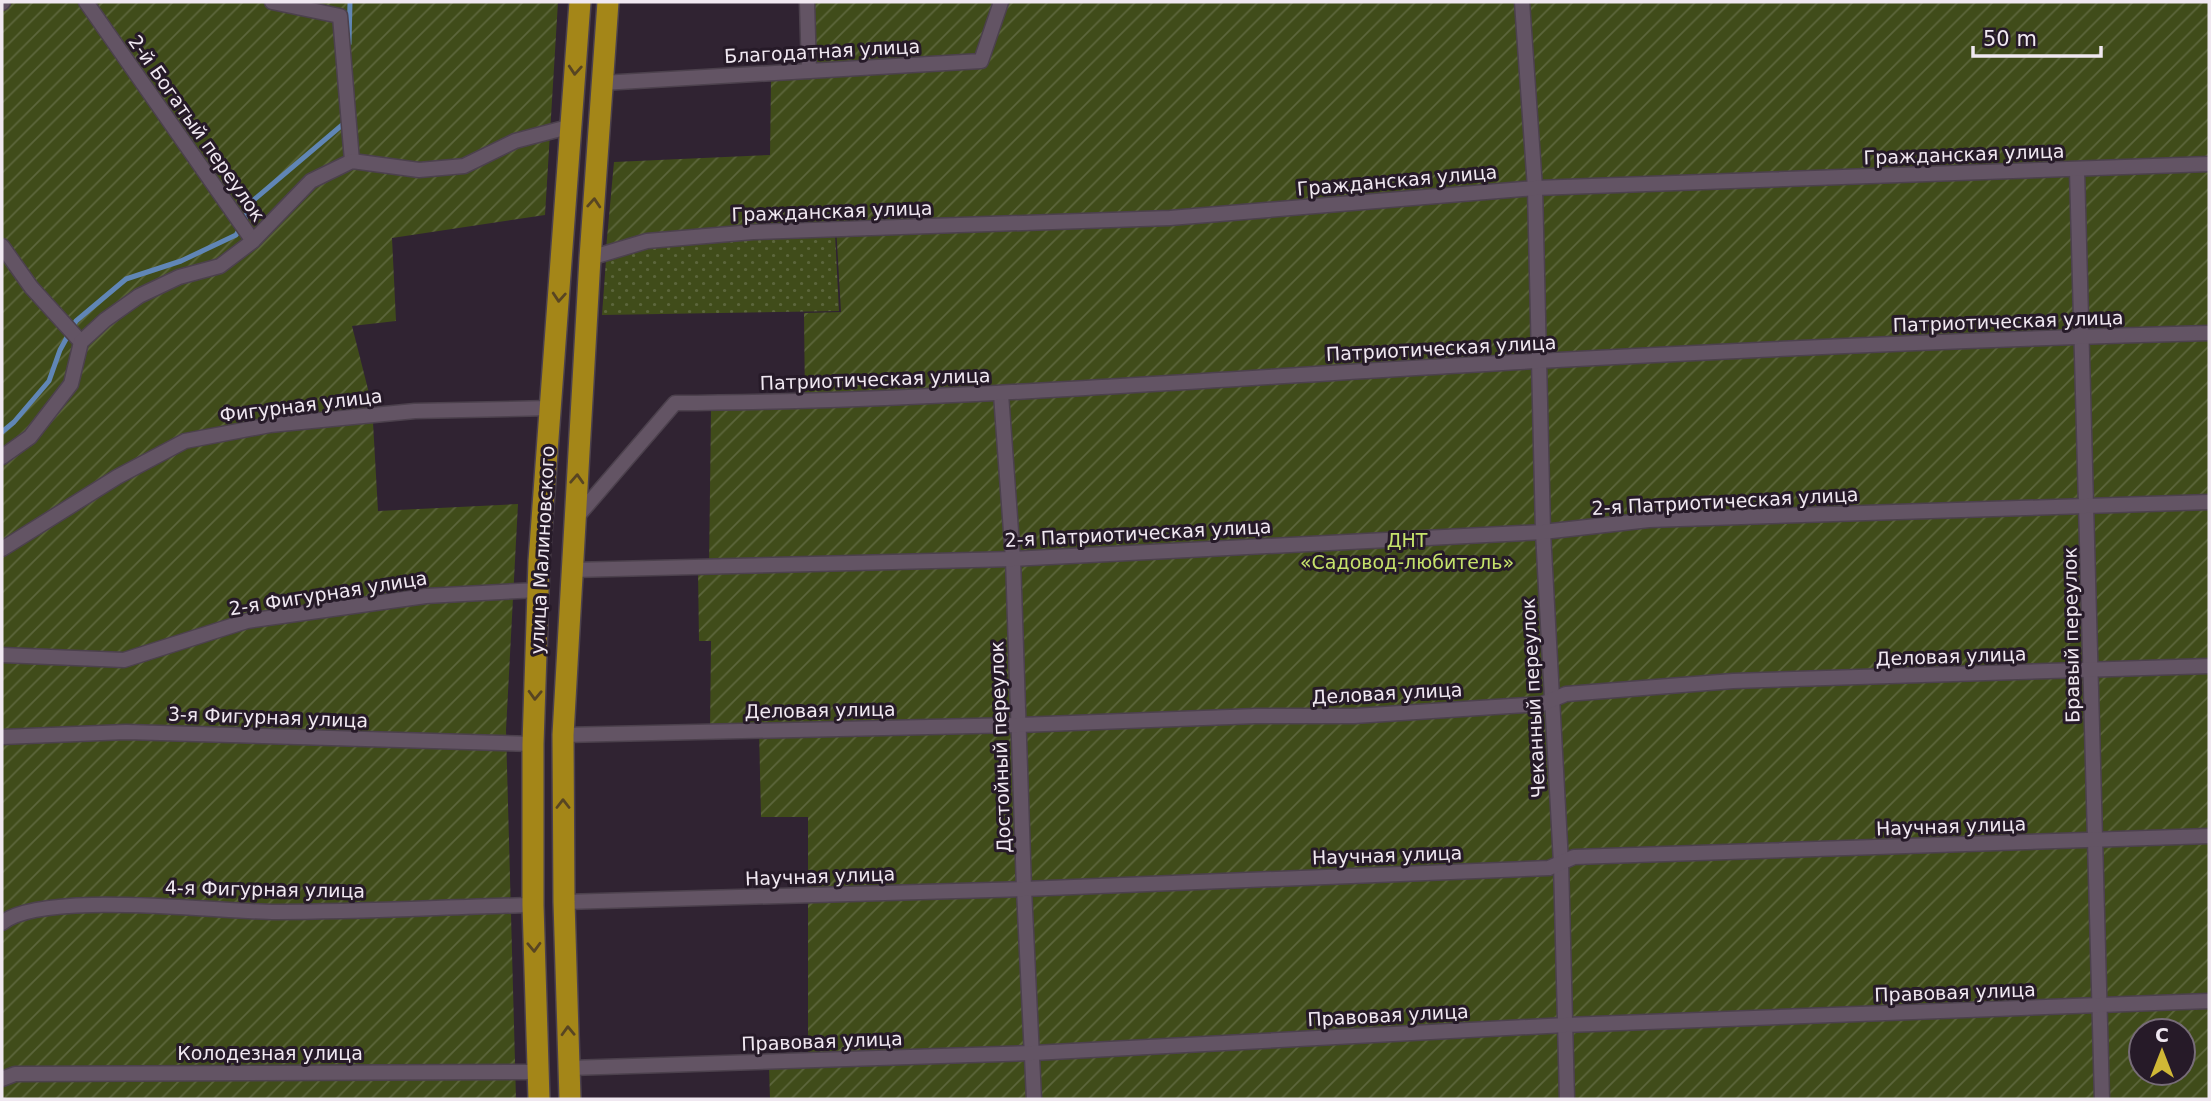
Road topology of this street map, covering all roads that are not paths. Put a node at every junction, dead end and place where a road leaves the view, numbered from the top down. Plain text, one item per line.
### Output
1 (86, 2) edge
2 (272, 2) edge
3 (580, 2) edge
4 (608, 2) edge
5 (807, 2) edge
6 (1001, 2) edge
7 (1522, 2) edge
8 (809, 71) junction
9 (602, 83) junction
10 (572, 126) junction
11 (352, 161) junction
12 (2209, 164) edge
13 (2077, 170) junction
14 (1535, 188) junction
15 (253, 241) junction
16 (2, 246) edge
17 (590, 258) junction
18 (2209, 333) edge
19 (2081, 337) junction
20 (80, 342) junction
21 (1538, 361) junction
22 (1001, 394) junction
23 (551, 408) junction
24 (2, 457) edge
25 (2209, 502) edge
26 (2087, 506) junction
27 (575, 520) junction
28 (1543, 532) junction
29 (2, 550) edge
30 (1013, 559) junction
31 (572, 570) junction
32 (538, 590) junction
33 (2, 655) edge
34 (2209, 666) edge
35 (2092, 671) junction
36 (1553, 699) junction
37 (1018, 725) junction
38 (563, 735) junction
39 (2, 737) edge
40 (533, 744) junction
41 (2209, 836) edge
42 (2095, 841) junction
43 (1561, 863) junction
44 (1024, 889) junction
45 (564, 902) junction
46 (533, 905) junction
47 (2, 923) edge
48 (2209, 1001) edge
49 (2101, 1006) junction
50 (1566, 1025) junction
51 (1033, 1053) junction
52 (570, 1068) junction
53 (538, 1073) junction
54 (2, 1079) edge
55 (539, 1099) edge
56 (570, 1099) edge
57 (1034, 1099) edge
58 (1567, 1099) edge
59 (2102, 1099) edge

1 - 15 street, 2-й Богатый переулок
2 - 11 street
3 -> 10 highway, улица Малиновского
4 - 9 highway, улица Малиновского
5 - 8 street
6 - 8 street, Благодатная улица
7 - 14 street, Чеканный переулок
8 - 9 street, Благодатная улица
17 -> 9 highway, улица Малиновского
10 - 11 street
10 -> 23 highway, улица Малиновского
11 - 15 street
12 - 13 street, Гражданская улица
13 - 14 street, Гражданская улица
13 - 19 street, Бравый переулок
14 - 17 street, Гражданская улица
14 - 21 street, Чеканный переулок
15 - 20 street
16 - 20 street
27 -> 17 highway, улица Малиновского
18 - 19 street, Патриотическая улица
19 - 21 street, Патриотическая улица
19 - 26 street, Бравый переулок
20 - 24 street
21 - 22 street, Патриотическая улица
21 - 28 street, Чеканный переулок
22 - 27 street, Патриотическая улица
22 - 30 street, Достойный переулок
23 - 29 street, Фигурная улица
23 - 32 highway, улица Малиновского
25 - 26 street, 2-я Патриотическая улица
26 - 28 street, 2-я Патриотическая улица
26 - 35 street, Бравый переулок
27 - 31 highway, улица Малиновского
28 - 30 street, 2-я Патриотическая улица
28 - 36 street, Чеканный переулок
30 - 31 street, 2-я Патриотическая улица
30 - 37 street, Достойный переулок
31 - 38 highway, улица Малиновского
32 - 33 street, 2-я Фигурная улица
32 -> 40 highway, улица Малиновского
34 - 35 street, Деловая улица
35 - 36 street, Деловая улица
35 - 42 street, Бравый переулок
36 - 37 street, Деловая улица
36 - 43 street, Чеканный переулок
37 - 38 street, Деловая улица
37 - 44 street, Достойный переулок
45 -> 38 highway, улица Малиновского
39 - 40 street, 3-я Фигурная улица
40 - 46 highway, улица Малиновского
41 - 42 street, Научная улица
42 - 43 street, Научная улица
42 - 49 street, Бравый переулок
43 - 44 street, Научная улица
43 - 50 street, Чеканный переулок
44 - 45 street, Научная улица
44 - 51 street, Достойный переулок
52 -> 45 highway, улица Малиновского
46 - 47 street, 4-я Фигурная улица
46 -> 53 highway, улица Малиновского
48 - 49 street, Правовая улица
49 - 50 street, Правовая улица
49 - 59 street, Бравый переулок
50 - 51 street, Правовая улица
50 - 58 street, Чеканный переулок
51 - 52 street, Правовая улица
51 - 57 street, Достойный переулок
52 - 56 highway, улица Малиновского
53 - 54 street, Колодезная улица
53 - 55 highway, улица Малиновского

